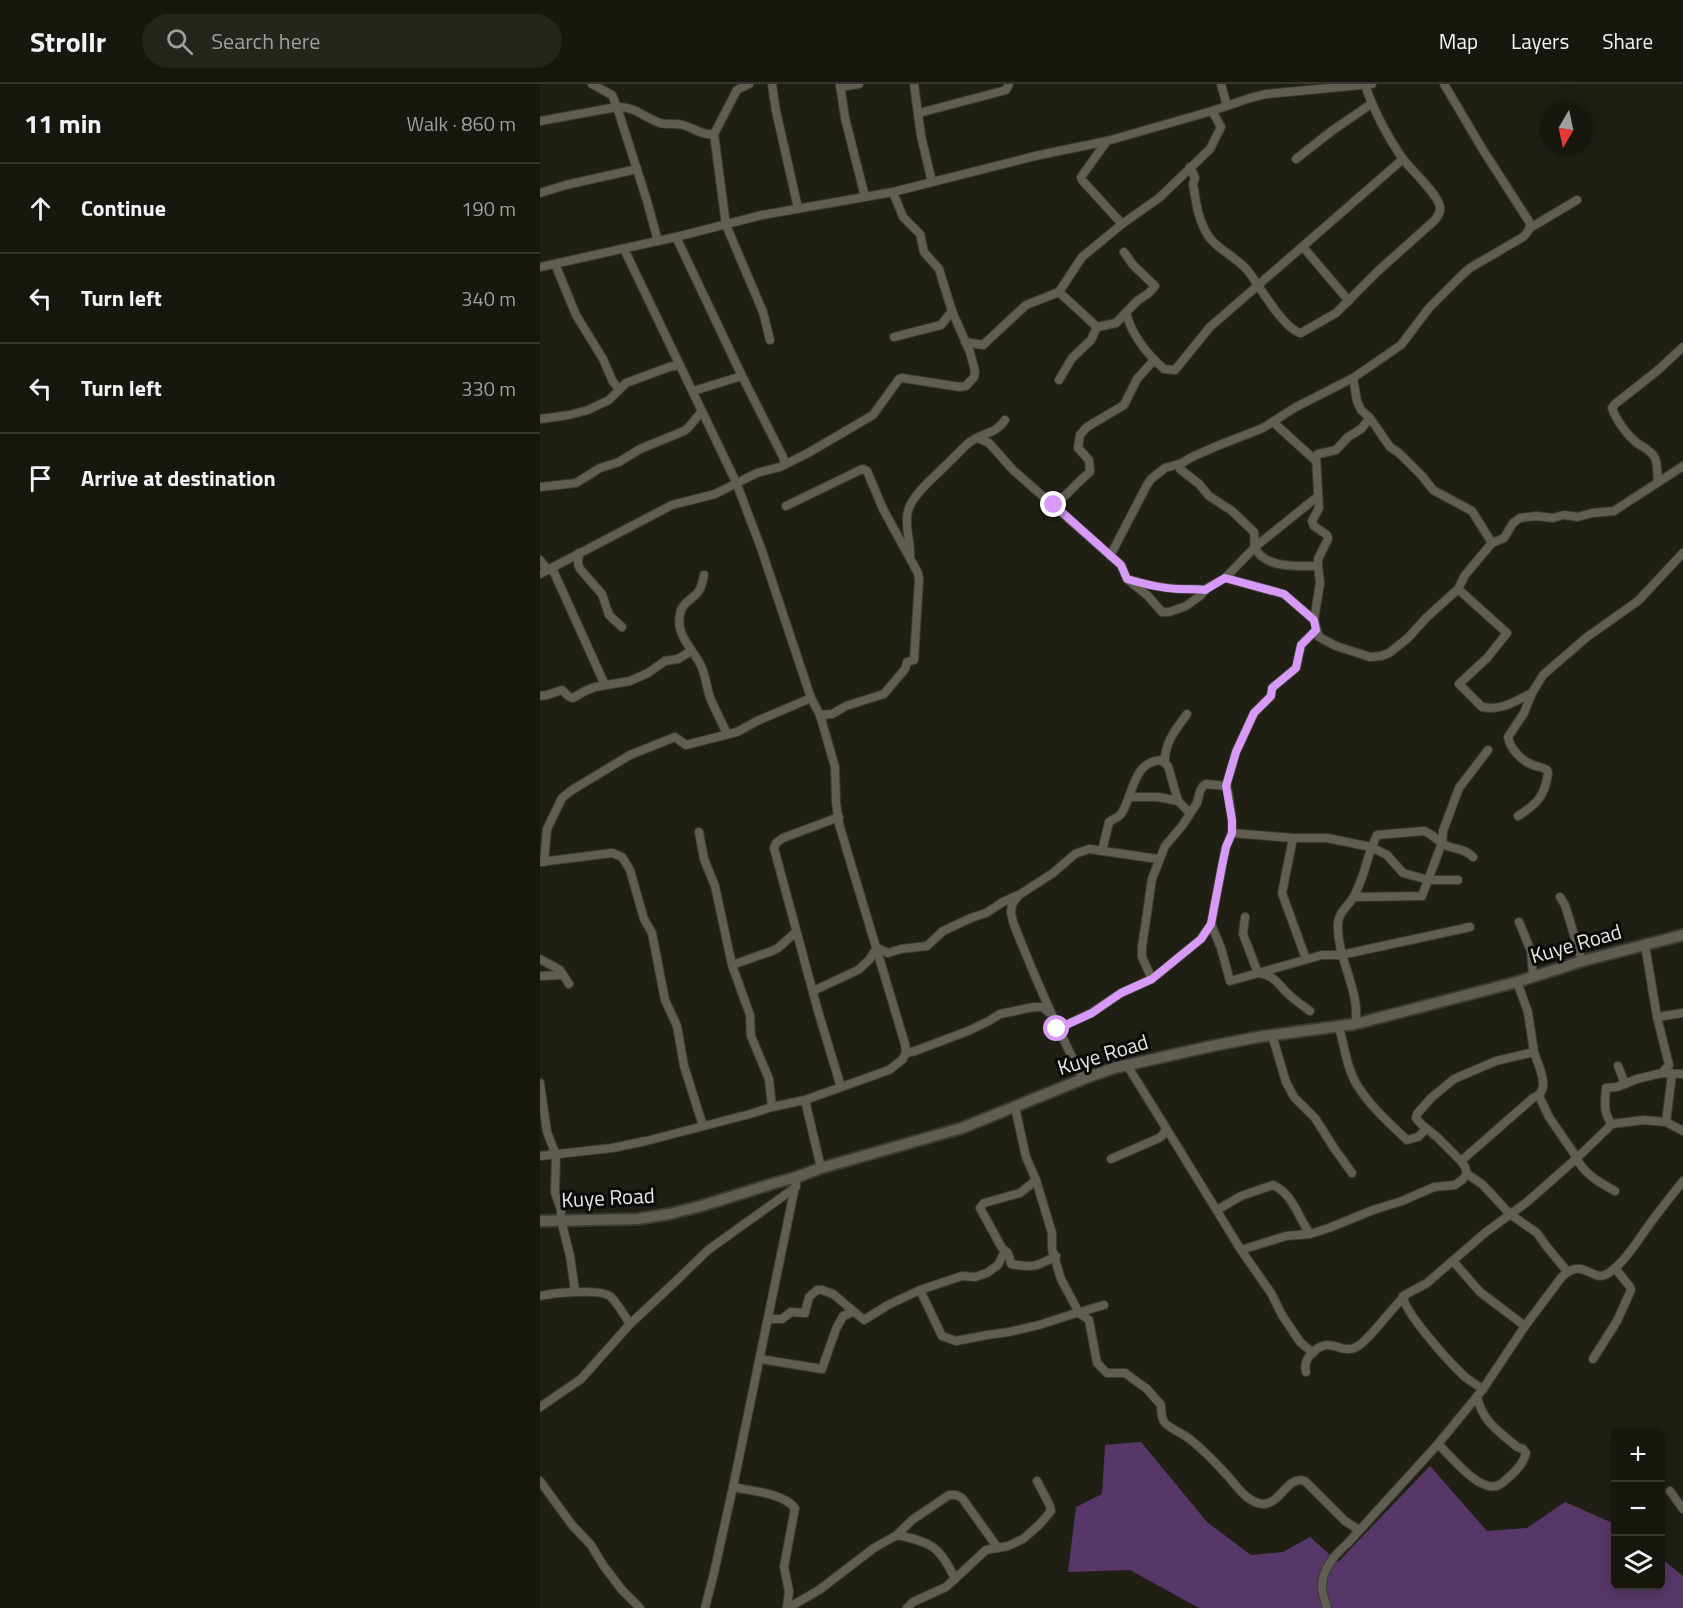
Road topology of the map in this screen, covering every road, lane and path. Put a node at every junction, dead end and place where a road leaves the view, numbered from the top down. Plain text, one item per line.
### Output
1 (592, 84) edge
2 (749, 84) edge
3 (772, 84) edge
4 (859, 84) edge
5 (914, 84) edge
6 (1009, 84) edge
7 (1221, 84) edge
8 (1371, 84) edge
9 (1444, 84) edge
10 (840, 85) edge
11 (1365, 85) edge
12 (737, 87) edge
13 (1371, 104) junction
14 (616, 106) junction
15 (1227, 106) junction
16 (1212, 111) junction
17 (919, 113) junction
18 (540, 121) edge
19 (714, 134) junction
20 (1107, 141) junction
21 (1296, 159) dead end
22 (1403, 159) junction
23 (1190, 167) junction
24 (637, 169) junction
25 (932, 182) junction
26 (893, 192) junction
27 (540, 193) edge
28 (864, 197) junction
29 (1577, 200) dead end
30 (798, 208) junction
31 (1122, 224) junction
32 (726, 225) junction
33 (1530, 228) junction
34 (676, 237) junction
35 (658, 241) junction
36 (1303, 247) junction
37 (624, 249) junction
38 (1124, 252) dead end
39 (555, 264) junction
40 (540, 267) edge
41 (1257, 285) junction
42 (1059, 292) junction
43 (1349, 301) junction
44 (952, 311) junction
45 (1126, 314) junction
46 (1116, 323) junction
47 (1130, 326) junction
48 (1097, 327) junction
49 (894, 337) dead end
50 (770, 340) dead end
51 (965, 342) junction
52 (977, 344) junction
53 (1682, 350) edge
54 (970, 352) junction
55 (1154, 360) junction
56 (680, 365) junction
57 (742, 376) junction
58 (1353, 378) junction
59 (1059, 381) dead end
60 (619, 389) junction
61 (693, 391) junction
62 (702, 411) junction
63 (1371, 418) junction
64 (540, 419) edge
65 (1005, 420) dead end
66 (1273, 422) junction
67 (978, 438) junction
68 (1315, 460) junction
69 (785, 464) junction
70 (1181, 466) junction
71 (1683, 466) edge
72 (736, 482) junction
73 (1658, 482) junction
74 (540, 487) edge
75 (1317, 497) junction
76 (1054, 505) junction
77 (786, 506) dead end
78 (1492, 543) junction
79 (1255, 547) junction
80 (579, 553) junction
81 (1110, 555) junction
82 (910, 558) junction
83 (1682, 558) edge
84 (540, 560) edge
85 (1318, 566) junction
86 (547, 571) edge
87 (704, 575) dead end
88 (1225, 578) junction
89 (1127, 579) junction
90 (1458, 589) junction
91 (1205, 590) junction
92 (1314, 620) junction
93 (622, 627) dead end
94 (1316, 630) junction
95 (691, 651) junction
96 (604, 686) junction
97 (1532, 693) junction
98 (540, 696) edge
99 (811, 698) junction
100 (1187, 714) dead end
101 (820, 715) junction
102 (727, 734) junction
103 (1488, 750) dead end
104 (1165, 763) junction
105 (1227, 786) junction
106 (1129, 797) junction
107 (1178, 801) junction
108 (1190, 813) junction
109 (1518, 816) dead end
110 (839, 817) junction
111 (699, 832) dead end
112 (1232, 833) junction
113 (1293, 838) junction
114 (1442, 843) junction
115 (1371, 847) junction
116 (1102, 851) junction
117 (1473, 857) dead end
118 (1158, 860) junction
119 (542, 862) edge
120 (1429, 880) junction
121 (1458, 880) dead end
122 (1018, 895) junction
123 (1354, 897) junction
124 (1560, 897) dead end
125 (1245, 917) dead end
126 (1518, 922) dead end
127 (1211, 924) junction
128 (1470, 927) dead end
129 (796, 932) junction
130 (1683, 935) edge
131 (1645, 945) junction
132 (877, 948) junction
133 (1341, 955) junction
134 (540, 959) edge
135 (1306, 959) junction
136 (1582, 961) junction
137 (732, 965) junction
138 (1258, 974) junction
139 (562, 975) junction
140 (540, 976) edge
141 (1533, 976) junction
142 (1152, 979) junction
143 (1516, 981) junction
144 (569, 984) dead end
145 (813, 991) junction
146 (1310, 1011) dead end
147 (1052, 1014) junction
148 (1683, 1014) edge
149 (1658, 1017) junction
150 (1355, 1024) junction
151 (1339, 1027) junction
152 (1057, 1029) junction
153 (1272, 1035) junction
154 (1534, 1052) junction
155 (906, 1053) junction
156 (1127, 1065) junction
157 (1618, 1066) dead end
158 (1662, 1073) junction
159 (1672, 1074) junction
160 (1683, 1074) edge
161 (1083, 1079) junction
162 (540, 1083) edge
163 (1625, 1084) junction
164 (841, 1087) junction
165 (1539, 1096) junction
166 (805, 1100) junction
167 (772, 1107) junction
168 (1015, 1107) junction
169 (1666, 1122) junction
170 (1612, 1125) junction
171 (703, 1126) junction
172 (1166, 1128) junction
173 (1426, 1129) junction
174 (544, 1130) edge
175 (1683, 1131) edge
176 (556, 1155) junction
177 (540, 1156) edge
178 (1577, 1158) junction
179 (1111, 1159) dead end
180 (1461, 1161) junction
181 (821, 1168) junction
182 (1352, 1173) dead end
183 (1467, 1174) junction
184 (1036, 1180) junction
185 (1683, 1181) edge
186 (796, 1182) junction
187 (1615, 1191) dead end
188 (1218, 1210) junction
189 (1510, 1214) junction
190 (561, 1220) junction
191 (540, 1221) edge
192 (1310, 1234) junction
193 (1241, 1250) junction
194 (1005, 1251) junction
195 (1056, 1256) junction
196 (1453, 1261) junction
197 (1615, 1268) junction
198 (1567, 1271) junction
199 (920, 1290) junction
200 (575, 1291) junction
201 (540, 1296) edge
202 (1402, 1299) junction
203 (1104, 1305) dead end
204 (853, 1311) junction
205 (1079, 1313) junction
206 (769, 1319) junction
207 (630, 1324) junction
208 (1525, 1326) junction
209 (1313, 1353) junction
210 (760, 1359) junction
211 (1593, 1359) dead end
212 (1306, 1372) dead end
213 (1483, 1389) junction
214 (1477, 1396) junction
215 (540, 1407) edge
216 (1438, 1443) junction
217 (540, 1481) edge
218 (1037, 1481) dead end
219 (733, 1487) junction
220 (1670, 1491) dead end
221 (1683, 1509) edge
222 (1359, 1530) junction
223 (897, 1535) junction
224 (999, 1548) junction
225 (955, 1579) junction
226 (640, 1608) edge
227 (705, 1608) edge
228 (787, 1608) edge
229 (907, 1608) edge
230 (1327, 1608) edge

1 - 14 street
2 - 12 street
3 - 30 street
4 - 10 street
5 - 17 street
6 - 17 street
7 - 15 street
8 - 11 street
9 - 33 street
10 - 28 street
11 - 13 street
11 - 15 street
12 - 19 street
13 - 21 street
13 - 22 street
14 - 18 street
14 - 19 street
14 - 24 street
15 - 16 street
16 - 20 street
16 - 23 street
17 - 25 street
19 - 32 street
20 - 25 street
20 - 31 street
22 - 36 street
22 - 43 street
23 - 31 street
23 - 41 street
24 - 27 street
24 - 35 street
25 - 26 street
26 - 28 street
26 - 44 street
28 - 30 street
29 - 33 street
30 - 32 street
31 - 42 street
32 - 34 street
32 - 50 street
33 - 58 street
34 - 35 street
34 - 57 street
35 - 37 street
36 - 41 street
36 - 43 street
37 - 39 street
37 - 56 street
38 - 45 street
39 - 40 street
39 - 60 street
41 - 43 street
41 - 55 street
42 - 48 street
42 - 52 street
44 - 49 street
44 - 51 street
45 - 46 street
45 - 47 street
46 - 47 street
46 - 48 street
47 - 55 street
48 - 59 street
51 - 52 street
51 - 54 street
52 - 54 street
53 - 73 street
54 - 69 street
55 - 76 street
56 - 60 street
56 - 61 street
57 - 61 street
57 - 69 street
58 - 63 street
58 - 66 street
60 - 64 street
61 - 62 street
62 - 72 street
62 - 74 street
63 - 68 street
63 - 78 street
65 - 67 street
66 - 68 street
66 - 70 street
67 - 76 street
67 - 82 street
68 - 75 street
69 - 72 street
70 - 79 street
70 - 81 street
71 - 73 street
72 - 80 street
72 - 99 street
73 - 78 street
75 - 79 street
75 - 85 street
76 - 81 street
77 - 82 street
78 - 90 street
79 - 85 street
79 - 88 street
80 - 86 street
80 - 93 street
81 - 89 street
82 - 101 street
83 - 97 street
84 - 86 street
85 - 92 street
86 - 96 street
87 - 95 street
88 - 91 street
88 - 92 street
89 - 91 street
89 - 91 street
90 - 94 street
90 - 97 street
92 - 94 street
94 - 105 street
95 - 96 street
95 - 102 street
96 - 98 street
97 - 109 street
99 - 101 street
99 - 102 street
100 - 104 street
101 - 110 street
102 - 119 street
103 - 114 street
104 - 106 street
104 - 107 street
105 - 108 street
105 - 112 street
106 - 107 street
106 - 116 street
107 - 108 street
108 - 118 street
110 - 129 street
110 - 132 street
111 - 137 street
112 - 113 street
112 - 127 street
113 - 115 street
113 - 135 street
114 - 115 street
114 - 117 street
114 - 120 street
115 - 120 street
115 - 123 street
116 - 118 street
116 - 122 street
118 - 142 street
119 - 171 street
120 - 121 street
120 - 123 street
122 - 132 street
122 - 147 street
123 - 133 street
124 - 136 street
125 - 138 street
126 - 141 street
127 - 138 street
127 - 142 street
128 - 133 street
129 - 137 street
129 - 145 street
130 - 131 street, Kuye Road
131 - 136 street, Kuye Road
131 - 149 street
132 - 145 street
132 - 155 street
133 - 135 street
133 - 150 street
134 - 139 street
135 - 138 street
136 - 141 street, Kuye Road
137 - 167 street
138 - 146 street
139 - 140 street
139 - 144 street
141 - 143 street, Kuye Road
142 - 152 street
143 - 150 street, Kuye Road
143 - 154 street
145 - 164 street
147 - 152 street
147 - 155 street
148 - 149 street
149 - 158 street
150 - 151 street, Kuye Road
151 - 153 street, Kuye Road
151 - 173 street
152 - 161 street
153 - 156 street, Kuye Road
153 - 182 street
154 - 165 street
154 - 173 street
155 - 164 street
156 - 161 street, Kuye Road
156 - 172 street
157 - 163 street
158 - 159 street
158 - 163 street
159 - 160 street
159 - 169 street
161 - 168 street, Kuye Road
162 - 174 street
163 - 170 street
164 - 166 street
165 - 178 street
165 - 180 street
166 - 167 street
166 - 181 street
167 - 171 street
168 - 181 street, Kuye Road
168 - 184 street
169 - 170 street
169 - 175 street
170 - 178 street
171 - 176 street
172 - 179 street
172 - 188 street
173 - 180 street
174 - 176 street
176 - 177 street
176 - 190 street
178 - 187 street
178 - 189 street
180 - 183 street
181 - 186 street, Kuye Road
183 - 189 street
183 - 192 street
184 - 194 street
184 - 195 street
185 - 197 street
186 - 190 street, Kuye Road
186 - 206 street
186 - 207 street
188 - 192 street
188 - 193 street
189 - 196 street
189 - 198 street
190 - 191 street, Kuye Road
190 - 200 street
192 - 193 street
193 - 209 street
194 - 195 street
194 - 199 street
195 - 205 street
196 - 202 street
196 - 208 street
197 - 198 street
197 - 211 street
198 - 208 street
199 - 204 street
199 - 205 street
200 - 201 street
200 - 207 street
202 - 209 street
202 - 213 street
203 - 205 street
204 - 206 street
204 - 210 street
205 - 222 street
206 - 210 street
207 - 215 street
208 - 213 street
209 - 212 street
210 - 219 street
213 - 214 street
214 - 216 street
214 - 216 street
216 - 222 street
217 - 226 street
218 - 224 street
219 - 227 street
219 - 228 street
220 - 221 street
222 - 230 street
223 - 224 street
223 - 225 street
223 - 228 street
224 - 225 street
225 - 229 street

